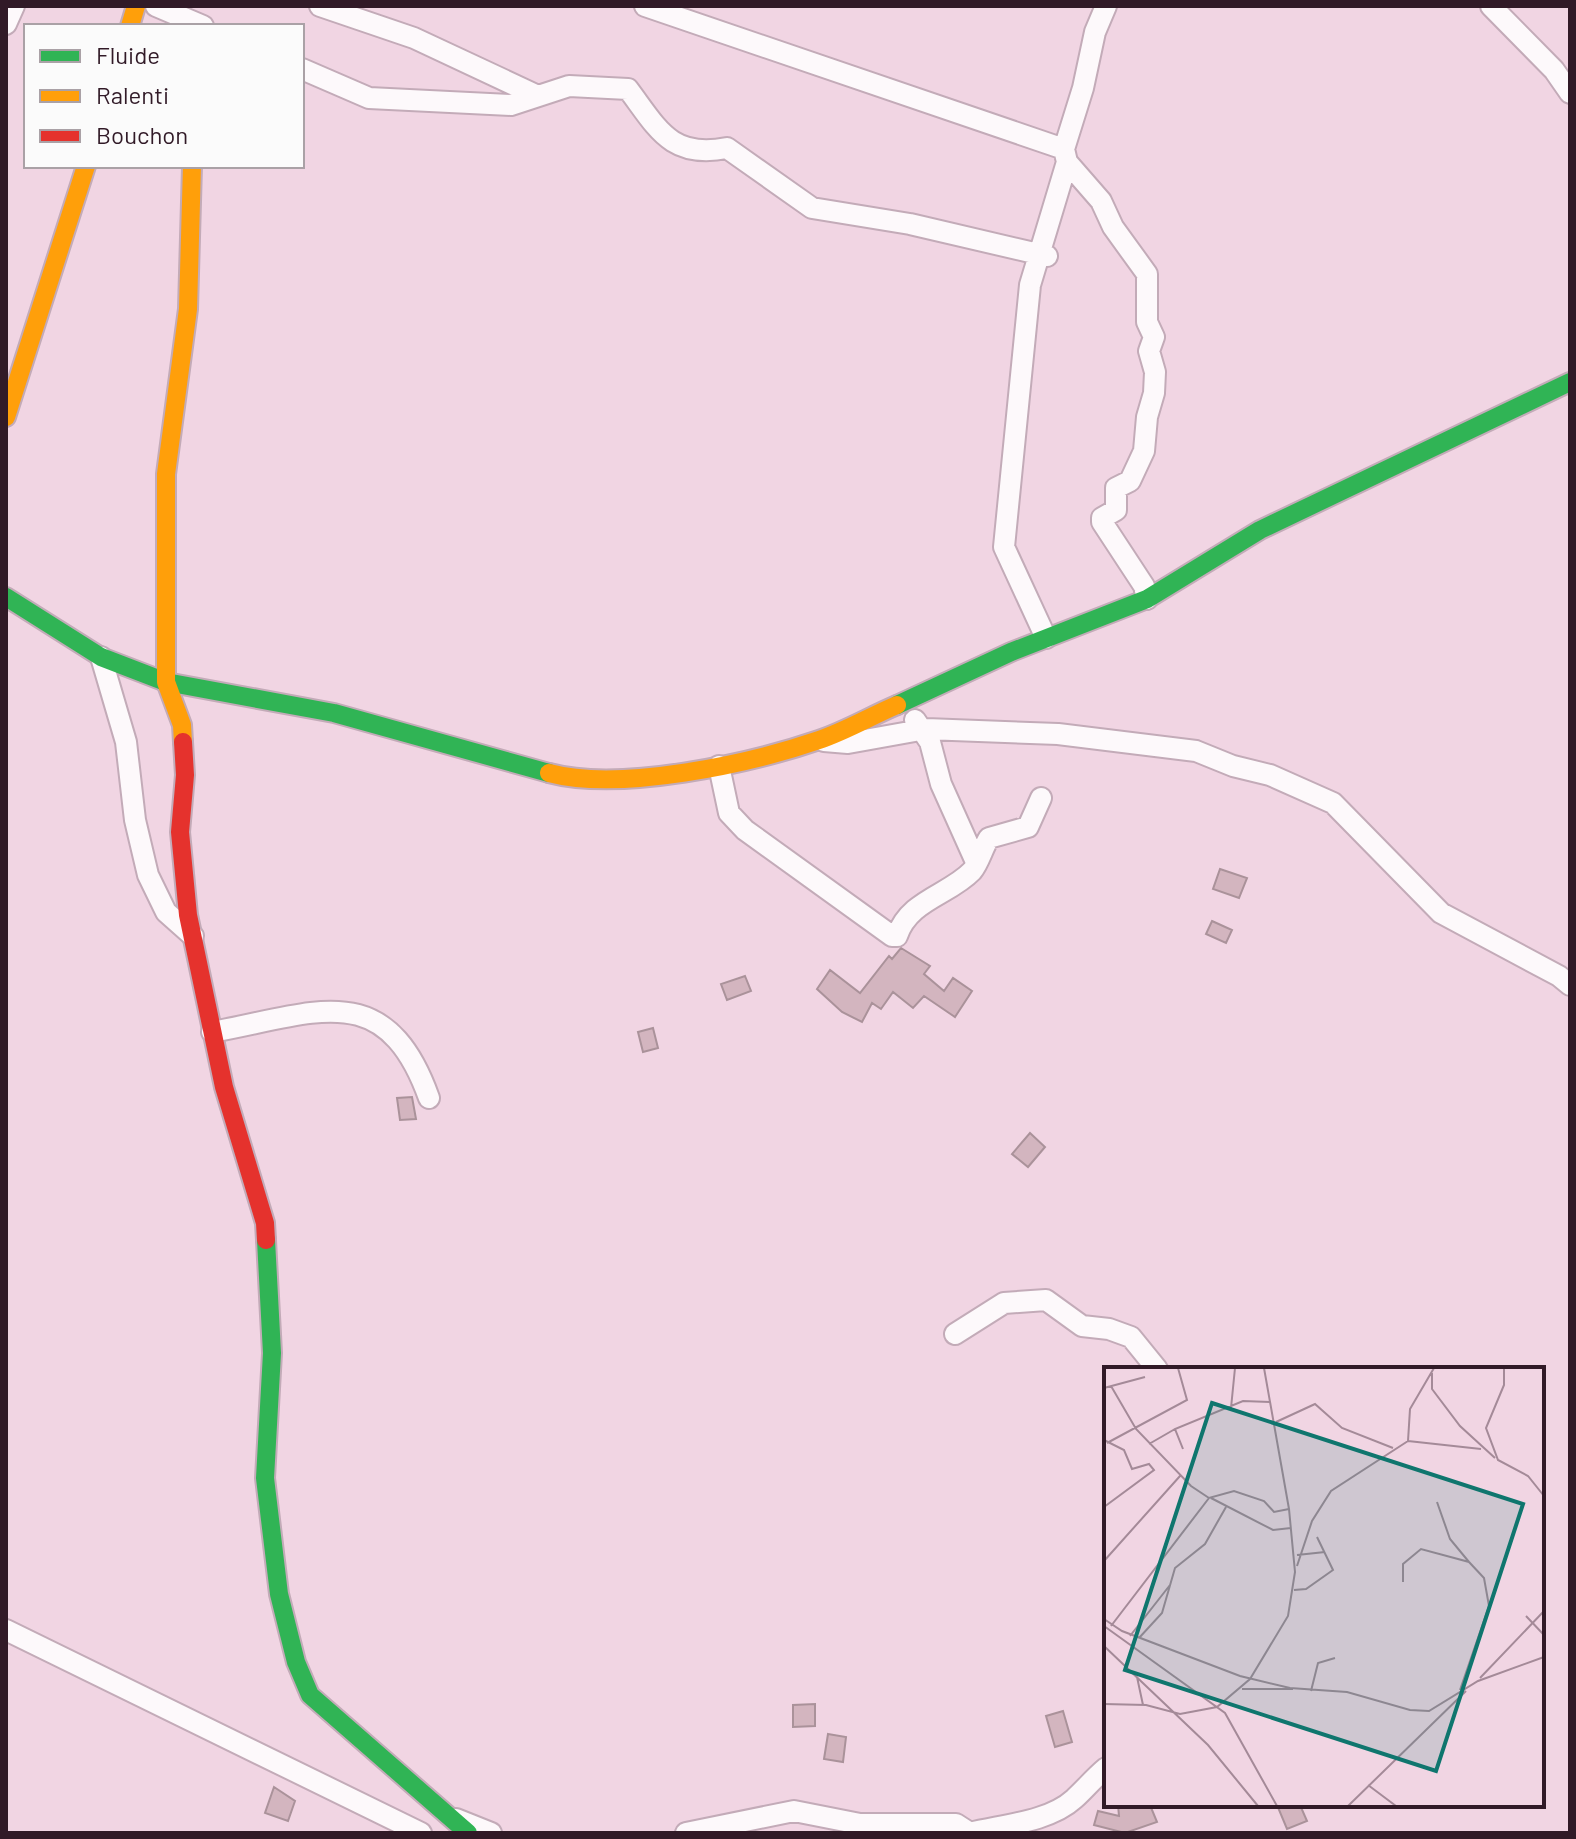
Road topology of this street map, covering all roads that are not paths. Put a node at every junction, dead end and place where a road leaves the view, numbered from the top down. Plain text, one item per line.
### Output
1 (14, 6) edge
2 (156, 6) edge
3 (320, 6) edge
4 (645, 6) edge
5 (1106, 6) edge
6 (1491, 6) edge
7 (199, 20) edge
8 (6, 24) edge
9 (304, 70) edge
10 (1570, 93) edge
11 (538, 96) junction
12 (1066, 156) junction
13 (85, 168) edge
14 (192, 168) edge
15 (1043, 255) junction
16 (1570, 382) edge
17 (6, 417) edge
18 (6, 597) edge
19 (1147, 599) junction
20 (1046, 638) junction
21 (101, 657) junction
22 (166, 682) junction
23 (910, 699) junction
24 (920, 729) junction
25 (820, 740) junction
26 (719, 766) junction
27 (1041, 798) dead end
28 (976, 862) junction
29 (193, 936) junction
30 (1570, 985) edge
31 (212, 1032) junction
32 (429, 1098) dead end
33 (955, 1334) dead end
34 (1155, 1367) edge
35 (6, 1630) edge
36 (1104, 1770) edge
37 (452, 1817) junction
38 (421, 1833) edge
39 (468, 1833) edge
40 (491, 1833) edge
41 (686, 1833) edge

1 - 8 street
2 - 7 street
3 - 11 street
4 - 12 street
5 - 12 street
6 - 10 street
9 - 11 street
11 - 15 street
12 - 15 street
12 - 19 street
13 - 17 street
14 - 22 street
15 - 20 street
16 - 19 street
18 - 21 street
19 - 20 street
20 - 23 street
21 - 22 street
21 - 29 street
22 - 26 street
22 - 29 street
23 - 24 street
23 - 25 street
24 - 25 street
24 - 28 street
24 - 30 street
25 - 26 street
26 - 28 street
27 - 28 street
29 - 31 street
31 - 32 street
31 - 37 street
33 - 34 street
35 - 38 street
36 - 41 street
37 - 39 street
37 - 40 street

